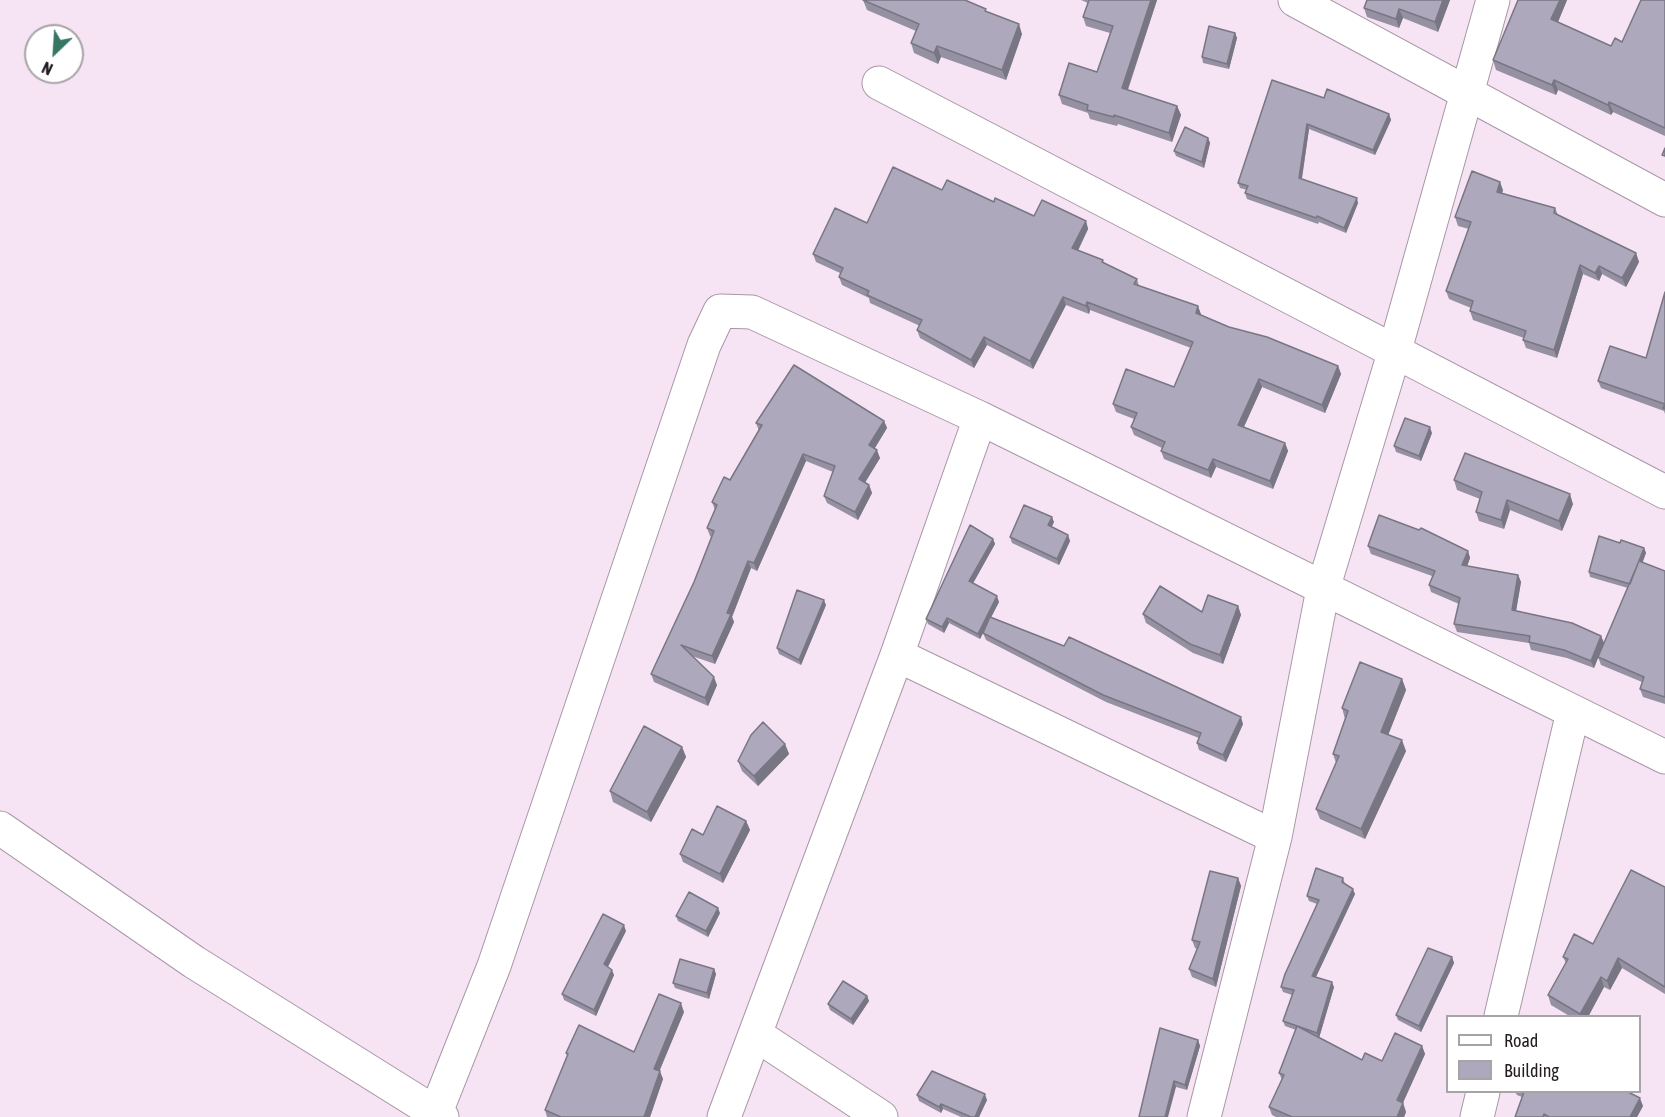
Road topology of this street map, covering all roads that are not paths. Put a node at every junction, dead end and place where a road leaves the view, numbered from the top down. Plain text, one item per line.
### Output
1 (1295, 0) edge
2 (1493, 0) edge
3 (879, 83) dead end
4 (1467, 92) junction
5 (1665, 200) edge
6 (1395, 350) junction
7 (980, 418) junction
8 (1665, 492) edge
9 (1323, 589) junction
10 (897, 655) junction
11 (1573, 712) junction
12 (1665, 757) edge
13 (0, 828) edge
14 (1275, 837) junction
15 (1501, 1015) edge
16 (755, 1034) junction
17 (1483, 1093) edge
18 (437, 1115) edge
19 (724, 1117) edge
20 (881, 1117) edge
21 (1204, 1117) edge
22 (1477, 1117) edge

1 - 4 street
2 - 4 street
3 - 6 street
4 - 5 street
4 - 6 street
6 - 8 street
6 - 9 street
7 - 9 street
7 - 10 street
7 - 18 street
9 - 11 street
9 - 14 street
10 - 14 street
10 - 16 street
11 - 12 street
11 - 15 street
13 - 18 street
14 - 21 street
16 - 19 street
16 - 20 street
17 - 22 street

